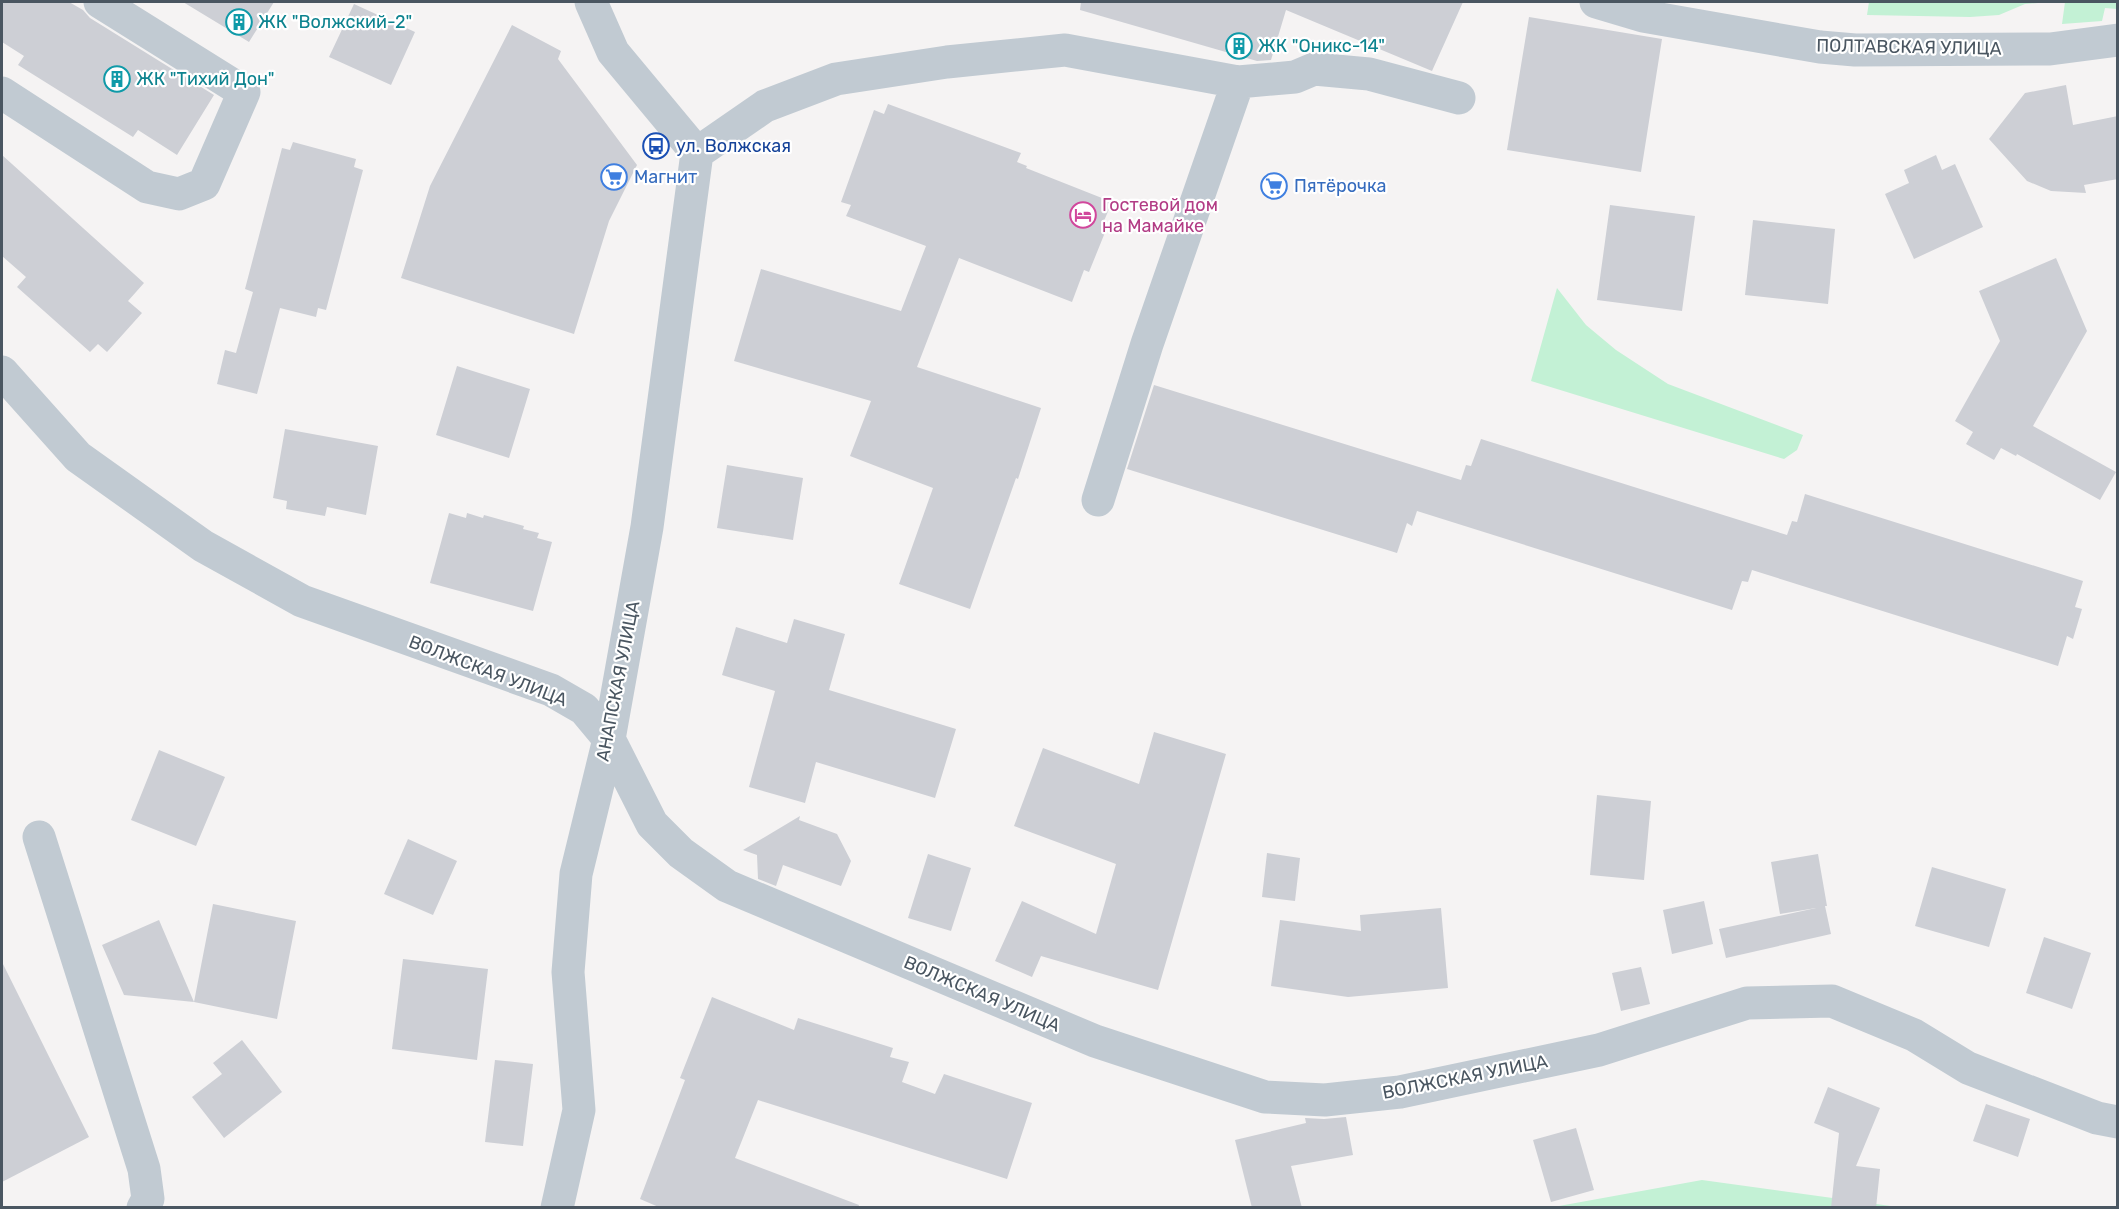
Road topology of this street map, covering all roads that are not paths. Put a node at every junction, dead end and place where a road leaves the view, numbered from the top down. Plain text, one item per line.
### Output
1 (100, 2) edge
2 (591, 2) edge
3 (1596, 2) edge
4 (2118, 40) edge
5 (1238, 82) junction
6 (2, 93) edge
7 (1459, 98) dead end
8 (697, 153) junction
9 (2, 372) edge
10 (1098, 500) dead end
11 (609, 739) junction
12 (39, 837) dead end
13 (2118, 1122) edge
14 (143, 1208) edge
15 (557, 1208) edge

1 - 6 street
2 - 8 street
3 - 4 street, ПОЛТАВСКАЯ УЛИЦА
5 - 7 street
5 - 8 street
5 - 10 street
8 - 11 street, АНАПСКАЯ УЛИЦА
9 - 11 street, ВОЛЖСКАЯ УЛИЦА
11 - 13 street, ВОЛЖСКАЯ УЛИЦА
11 - 15 street, АНАПСКАЯ УЛИЦА
12 - 14 street

